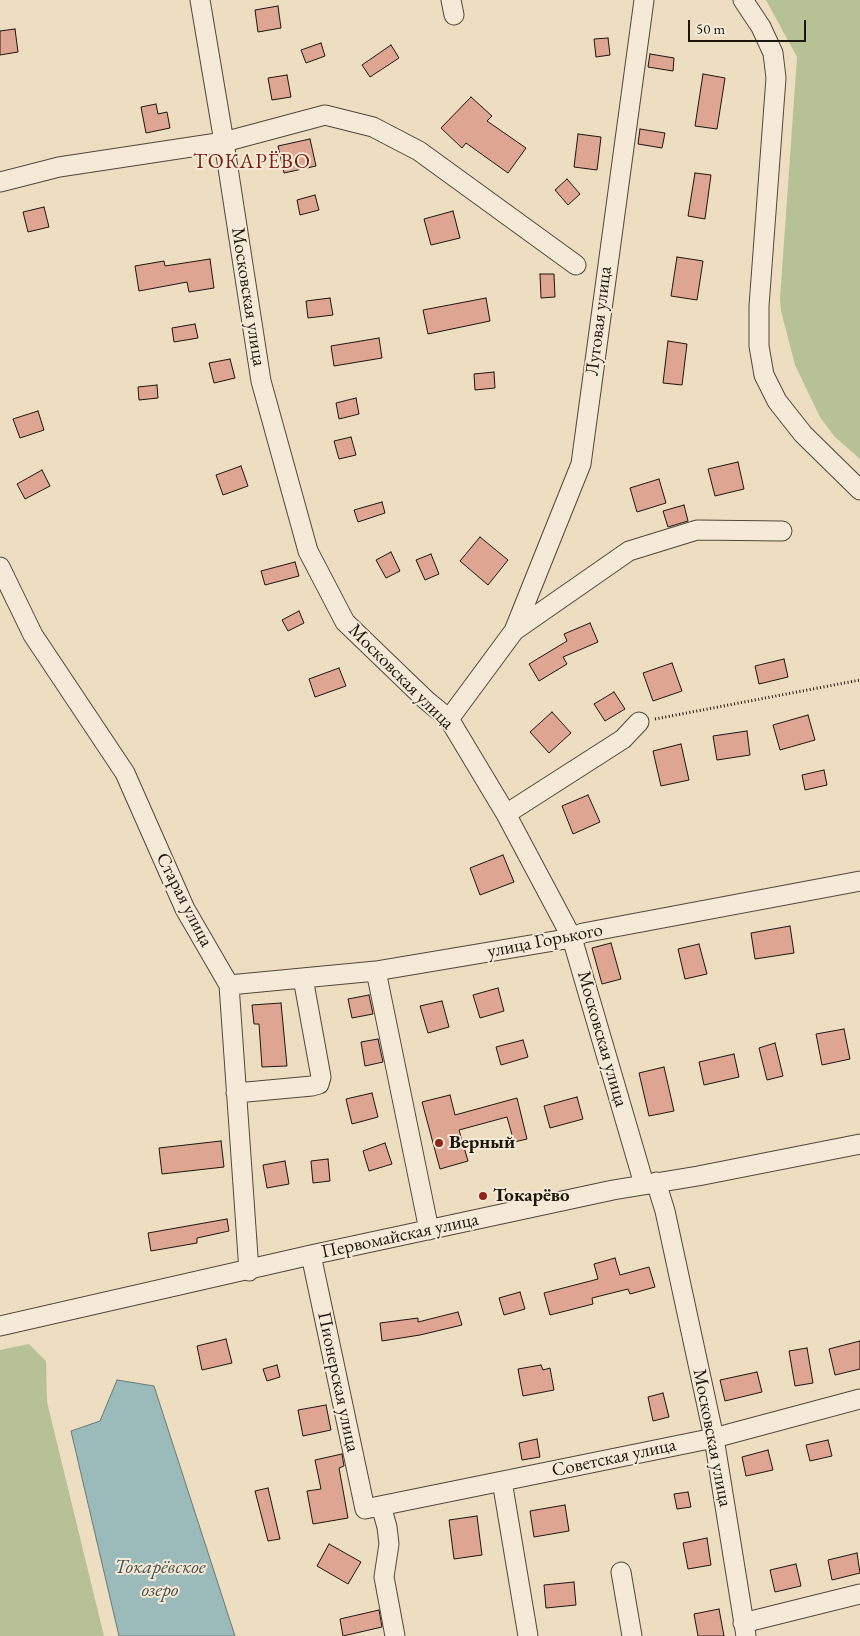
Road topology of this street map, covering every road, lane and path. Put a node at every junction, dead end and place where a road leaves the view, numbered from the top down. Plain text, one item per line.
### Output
1 (200, 0) edge
2 (644, 0) edge
3 (743, 0) edge
4 (224, 142) junction
5 (0, 182) edge
6 (576, 265) dead end
7 (860, 490) edge
8 (782, 531) dead end
9 (0, 567) edge
10 (514, 631) junction
11 (860, 680) edge
12 (449, 719) junction
13 (639, 722) joint
14 (506, 814) junction
15 (860, 881) edge
16 (572, 938) junction
17 (376, 970) junction
18 (303, 978) junction
19 (229, 985) junction
20 (236, 1092) junction
21 (860, 1144) edge
22 (650, 1183) junction
23 (429, 1230) junction
24 (311, 1256) junction
25 (249, 1271) junction
26 (0, 1326) edge
27 (860, 1398) edge
28 (714, 1438) junction
29 (502, 1481) junction
30 (373, 1507) junction
31 (621, 1572) dead end
32 (860, 1594) edge
33 (745, 1630) edge
34 (394, 1636) edge
35 (528, 1636) edge
36 (632, 1636) edge

1 - 4 street, Московская улица
2 - 10 street, Луговая улица
3 - 7 street
4 - 5 street
4 - 6 street
4 - 12 street, Московская улица
8 - 10 street
9 - 19 street, Старая улица
10 - 12 street
11 - 13 path
12 - 14 street, Московская улица
13 - 14 street
14 - 16 street, Московская улица
15 - 16 street, улица Горького
16 - 17 street, улица Горького
16 - 22 street, Московская улица
17 - 18 street, улица Горького
17 - 23 street
18 - 19 street, улица Горького
18 - 20 street
19 - 20 street, Старая улица
20 - 25 street, Старая улица
21 - 22 street, Первомайская улица
22 - 23 street, Первомайская улица
22 - 28 street, Московская улица
23 - 24 street, Первомайская улица
24 - 25 street, Первомайская улица
24 - 30 street, Пионерская улица
25 - 26 street, Первомайская улица
27 - 28 street, Советская улица
28 - 29 street, Советская улица
28 - 33 street, Московская улица
29 - 30 street, Советская улица
29 - 35 street
30 - 34 street, Пионерская улица
31 - 36 street
32 - 33 street

